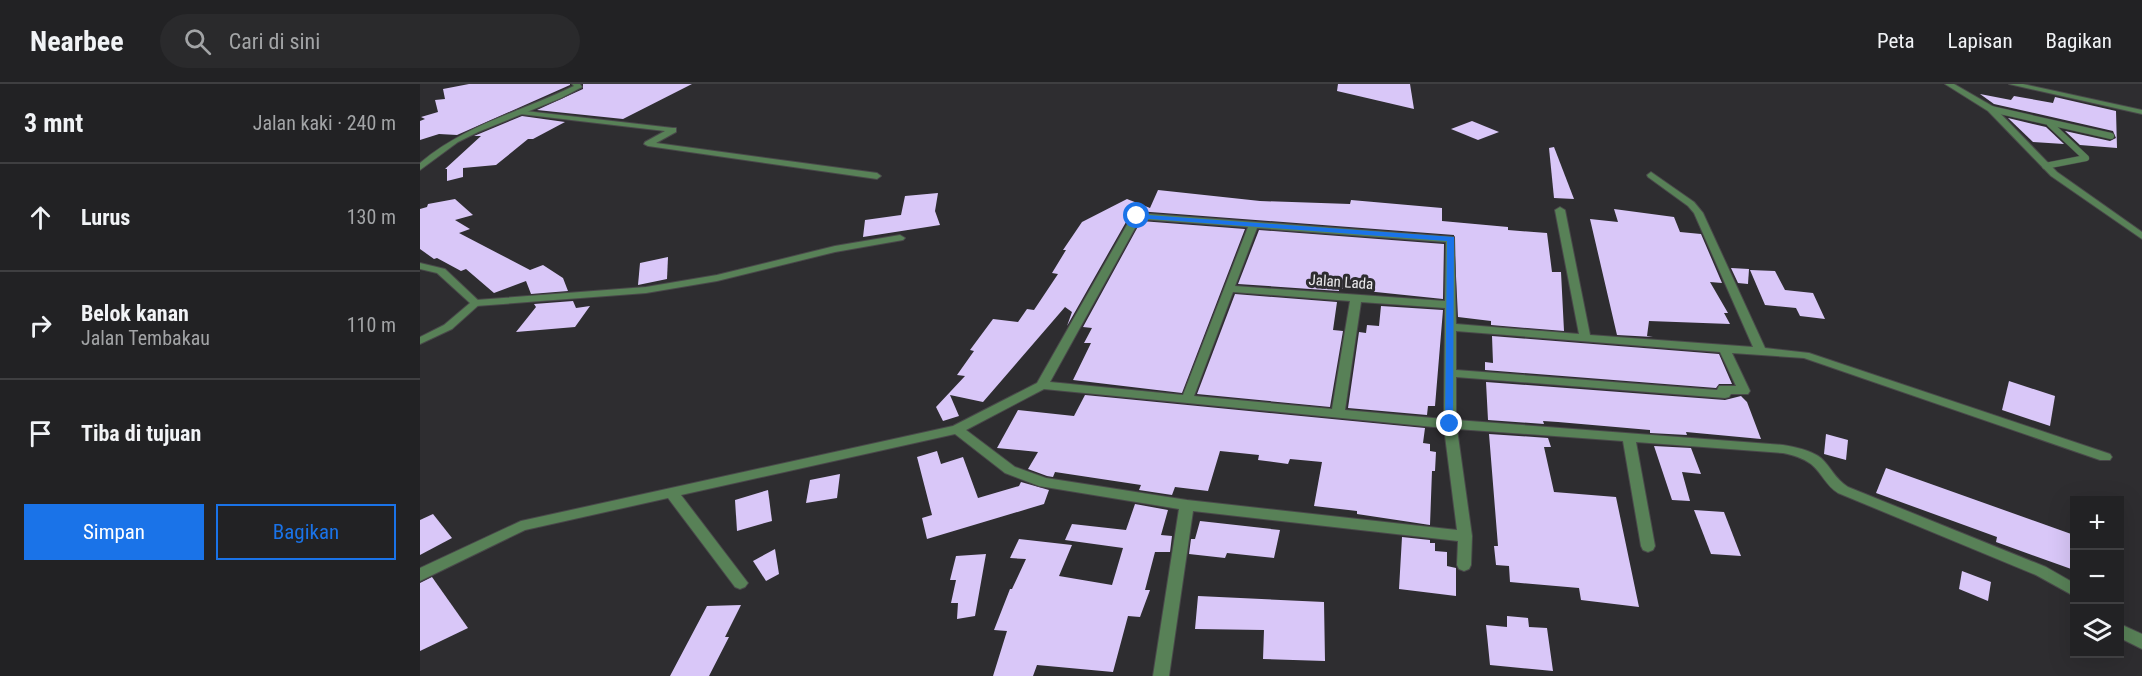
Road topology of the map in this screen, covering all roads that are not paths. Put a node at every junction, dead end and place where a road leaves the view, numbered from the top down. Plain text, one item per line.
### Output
1 (576, 84) edge
2 (1948, 84) edge
3 (2013, 84) edge
4 (1991, 110) junction
5 (520, 112) junction
6 (2142, 112) edge
7 (2048, 123) junction
8 (2111, 136) dead end
9 (2045, 166) junction
10 (420, 167) edge
11 (1651, 175) dead end
12 (877, 176) dead end
13 (1560, 210) dead end
14 (1253, 225) junction
15 (2142, 237) edge
16 (900, 238) dead end
17 (420, 266) edge
18 (1229, 289) junction
19 (1356, 298) junction
20 (476, 303) junction
21 (1450, 305) junction
22 (1450, 327) junction
23 (1585, 337) junction
24 (420, 341) edge
25 (1724, 348) junction
26 (1760, 350) junction
27 (1450, 373) junction
28 (1042, 385) junction
29 (1187, 399) junction
30 (1338, 413) junction
31 (1450, 424) junction
32 (957, 429) junction
33 (1629, 437) junction
34 (2105, 457) dead end
35 (672, 494) junction
36 (1187, 505) junction
37 (1465, 536) junction
38 (1648, 546) dead end
39 (1464, 565) dead end
40 (420, 575) edge
41 (740, 583) dead end
42 (2070, 588) edge
43 (2124, 633) edge
44 (2142, 642) edge
45 (1161, 676) edge

1 - 5 street
2 - 4 street
3 - 6 street
4 - 7 lane
4 - 9 street
5 - 10 street
5 - 12 street
7 - 8 lane
7 - 9 lane
9 - 15 street
11 - 26 street
13 - 23 street
14 - 18 street
14 - 21 street
14 - 28 street
16 - 20 street
17 - 20 street
18 - 19 street, Jalan Lada
18 - 29 street
19 - 21 street, Jalan Lada
19 - 30 street
20 - 24 street
21 - 22 street
22 - 23 street
22 - 27 street
23 - 25 street
25 - 26 street
25 - 27 street
26 - 34 street
27 - 31 street
28 - 29 street
28 - 32 street
29 - 30 street
30 - 31 street
31 - 33 street
31 - 37 street
32 - 35 street
32 - 36 street
33 - 38 street
33 - 42 street
35 - 40 street
35 - 41 street
36 - 37 street
36 - 45 street
37 - 39 street
43 - 44 street

